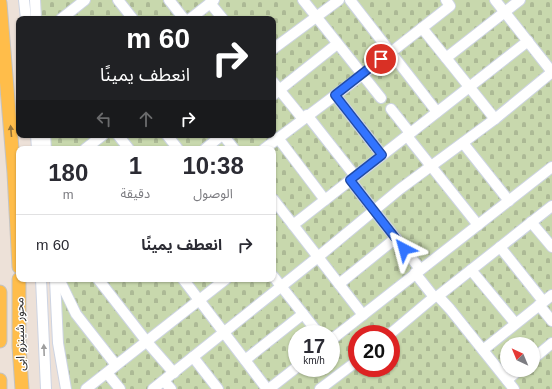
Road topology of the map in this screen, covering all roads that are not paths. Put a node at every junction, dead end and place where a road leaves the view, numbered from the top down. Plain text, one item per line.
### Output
1 (24, 0) edge
2 (35, 0) edge
3 (85, 0) edge
4 (118, 0) edge
5 (169, 0) edge
6 (303, 0) edge
7 (339, 0) edge
8 (350, 0) edge
9 (495, 0) edge
10 (520, 0) edge
11 (212, 2) edge
12 (451, 2) edge
13 (0, 3) edge
14 (504, 12) junction
15 (73, 15) edge
16 (26, 16) edge
17 (36, 16) edge
18 (131, 16) edge
19 (182, 16) edge
20 (194, 16) edge
21 (220, 16) edge
22 (315, 17) junction
23 (422, 28) junction
24 (528, 42) junction
25 (337, 44) junction
26 (276, 47) edge
27 (391, 52) junction
28 (446, 58) junction
29 (552, 72) edge
30 (362, 75) junction
31 (469, 87) junction
32 (276, 88) edge
33 (276, 90) edge
34 (335, 95) junction
35 (381, 98) dead end
36 (391, 108) dead end
37 (437, 112) junction
38 (305, 117) junction
39 (495, 119) junction
40 (408, 134) junction
41 (100, 138) edge
42 (120, 138) edge
43 (169, 138) edge
44 (219, 138) edge
45 (225, 138) edge
46 (278, 138) junction
47 (463, 143) junction
48 (89, 146) edge
49 (127, 146) edge
50 (176, 146) edge
51 (209, 146) edge
52 (232, 146) edge
53 (268, 146) edge
54 (382, 155) junction
55 (430, 166) junction
56 (552, 167) edge
57 (352, 178) junction
58 (325, 200) junction
59 (509, 201) junction
60 (276, 203) edge
61 (552, 206) edge
62 (16, 211) edge
63 (373, 211) junction
64 (531, 222) junction
65 (293, 225) junction
66 (478, 225) junction
67 (396, 238) junction
68 (500, 247) junction
69 (552, 247) edge
70 (318, 257) junction
71 (471, 270) junction
72 (418, 271) junction
73 (276, 279) edge
74 (19, 282) edge
75 (41, 282) edge
76 (55, 282) edge
77 (60, 282) edge
78 (100, 282) edge
79 (186, 282) edge
80 (222, 282) edge
81 (338, 284) junction
82 (282, 286) junction
83 (0, 292) edge
84 (552, 295) edge
85 (436, 296) junction
86 (200, 299) junction
87 (541, 303) junction
88 (303, 314) junction
89 (363, 315) junction
90 (552, 321) edge
91 (515, 323) junction
92 (312, 325) edge
93 (400, 326) edge
94 (223, 332) junction
95 (340, 333) edge
96 (0, 341) edge
97 (147, 342) junction
98 (552, 344) edge
99 (483, 350) junction
100 (540, 353) edge
101 (193, 358) junction
102 (245, 360) junction
103 (116, 365) junction
104 (348, 368) edge
105 (107, 373) junction
106 (174, 373) junction
107 (288, 374) edge
108 (511, 377) edge
109 (0, 380) edge
110 (507, 380) junction
111 (164, 381) junction
112 (0, 389) edge
113 (22, 389) edge
114 (46, 389) edge
115 (66, 389) edge
116 (86, 389) edge
117 (120, 389) edge
118 (152, 389) edge
119 (171, 389) edge
120 (218, 389) edge
121 (268, 389) edge
122 (320, 389) edge
123 (514, 389) edge

1 - 16 street
2 - 17 street
3 - 15 street
4 - 18 street
5 - 19 street
6 - 22 street
7 - 22 street
8 - 27 street
9 - 14 street
10 - 14 street
11 - 20 street
11 - 21 street
12 - 23 street
62 -> 13 main road
14 - 24 street
14 - 28 street
22 - 25 street
22 - 26 street
23 - 27 street
23 - 28 street
24 - 29 street
24 - 31 street
25 - 30 street
25 - 32 street
27 - 30 street
27 - 37 street
28 - 31 street
29 - 39 street
30 - 34 street
30 - 35 street
31 - 37 street
31 - 39 street
33 - 38 street
34 - 38 street
34 - 54 street
36 - 40 street
37 - 40 street
38 - 46 street
38 - 57 street
39 - 47 street
40 - 54 street
40 - 55 street
41 - 48 street
42 - 49 street
43 - 50 street
44 - 51 street
45 - 52 street
46 - 53 street
46 - 58 street
47 - 55 street
47 - 59 street
54 - 57 street
55 - 63 street
55 - 66 street
56 - 59 street
57 - 58 street
57 - 63 street
58 - 65 street
59 - 66 street
60 - 65 street
61 - 64 street
63 - 67 street
63 - 70 street
64 - 68 street
64 - 69 street
65 - 70 street
66 - 72 street
67 - 72 street
67 - 81 street
68 - 71 street
68 - 87 street
70 - 81 street
70 - 82 street
71 - 85 street
71 - 91 street
72 - 85 street
72 - 89 street
73 - 82 street
74 - 113 main road, محور شينزو ابى
114 -> 75 street
76 - 115 street
77 - 103 street
78 - 97 street
79 - 86 street
80 - 86 street
81 - 89 street
82 - 88 street
82 - 94 street
83 - 96 main road, محور شينزو ابى
84 - 87 street
85 - 93 street
85 - 99 street
86 - 94 street
86 - 97 street
87 - 90 street
87 - 91 street
88 - 92 street
88 - 102 street
89 - 95 street
91 - 99 street
94 - 101 street
94 - 102 street
97 - 103 street
97 - 106 street
98 - 100 street
99 - 110 street
101 - 106 street
101 - 120 street
102 - 121 street
103 - 105 street
104 - 122 street
105 - 116 street
105 - 117 street
106 - 111 street
107 - 121 street
108 - 110 street
109 - 112 main road, محور شينزو ابى
110 - 123 street
111 - 118 street
111 - 119 street

